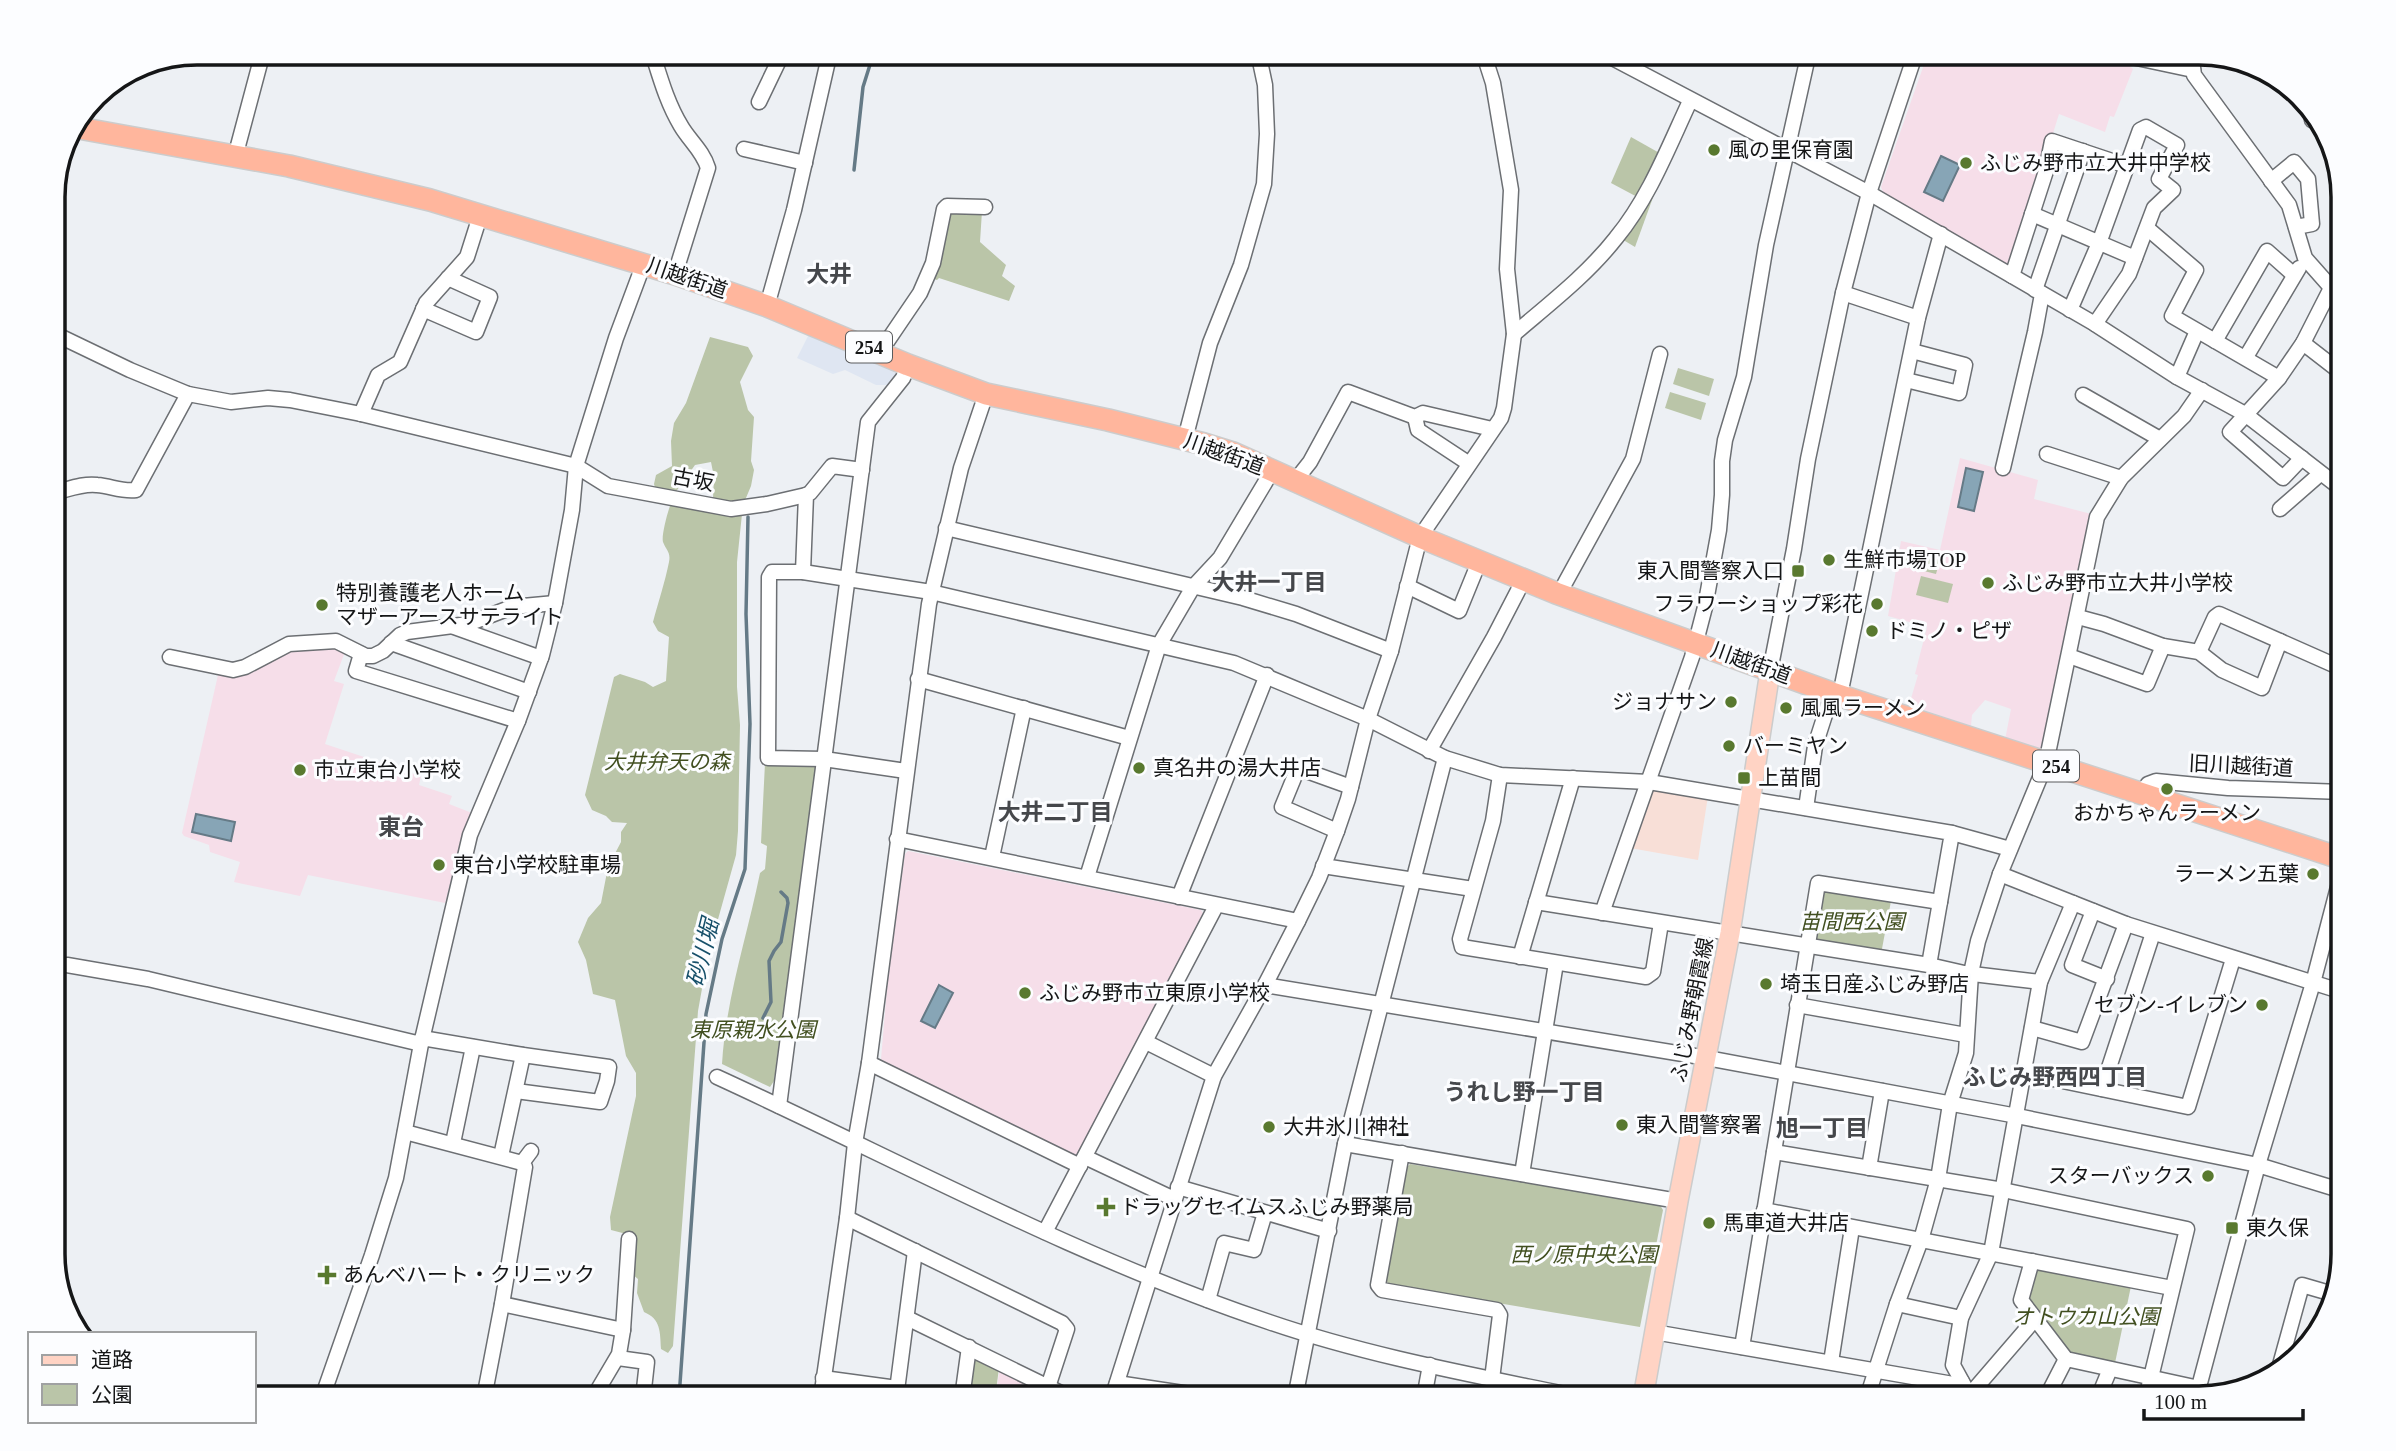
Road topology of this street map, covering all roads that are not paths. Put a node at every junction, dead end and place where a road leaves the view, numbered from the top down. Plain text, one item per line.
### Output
1 (260, 65) edge
2 (656, 65) edge
3 (777, 65) edge
4 (827, 65) edge
5 (1261, 65) edge
6 (1487, 65) edge
7 (1625, 65) edge
8 (1806, 65) edge
9 (1912, 65) edge
10 (2173, 65) edge
11 (2192, 65) edge
12 (2193, 70) junction
13 (1690, 101) junction
14 (759, 102) dead end
15 (83, 129) edge
16 (744, 149) dead end
17 (1787, 150) junction
18 (2083, 151) junction
19 (235, 157) junction
20 (805, 163) junction
21 (2127, 166) junction
22 (2271, 181) junction
23 (1870, 193) junction
24 (985, 207) dead end
25 (2032, 214) junction
26 (480, 216) junction
27 (2057, 225) junction
28 (2296, 227) junction
29 (2147, 228) junction
30 (1941, 234) junction
31 (2099, 243) junction
32 (2135, 258) junction
33 (2305, 258) junction
34 (644, 263) junction
35 (675, 274) junction
36 (2294, 275) junction
37 (2012, 276) junction
38 (448, 278) junction
39 (2330, 288) joint
40 (1843, 292) junction
41 (2038, 292) junction
42 (767, 306) junction
43 (424, 309) junction
44 (2070, 310) junction
45 (1918, 318) junction
46 (2095, 324) junction
47 (2197, 331) junction
48 (1514, 334) junction
49 (65, 339) edge
50 (2215, 341) junction
51 (2303, 343) junction
52 (1912, 351) junction
53 (880, 352) junction
54 (1660, 354) dead end
55 (2246, 357) junction
56 (908, 365) junction
57 (2331, 365) edge
58 (2177, 377) junction
59 (2279, 378) junction
60 (1906, 380) junction
61 (2202, 390) junction
62 (188, 394) junction
63 (986, 394) junction
64 (2083, 395) dead end
65 (361, 414) junction
66 (2245, 414) junction
67 (1415, 417) junction
68 (1492, 429) junction
69 (1185, 439) junction
70 (2160, 439) junction
71 (2047, 454) dead end
72 (2302, 458) junction
73 (1468, 463) junction
74 (576, 466) junction
75 (2003, 468) dead end
76 (862, 470) junction
77 (1272, 471) junction
78 (2320, 474) junction
79 (2121, 478) junction
80 (1294, 481) junction
81 (2331, 482) edge
82 (65, 490) edge
83 (806, 495) junction
84 (2280, 509) dead end
85 (946, 528) junction
86 (1420, 537) junction
87 (1479, 562) junction
88 (803, 572) junction
89 (849, 578) junction
90 (1522, 581) junction
91 (1407, 586) junction
92 (1193, 587) junction
93 (932, 592) junction
94 (1559, 594) junction
95 (555, 603) junction
96 (2078, 617) junction
97 (450, 625) junction
98 (2280, 641) junction
99 (391, 643) junction
100 (1696, 643) junction
101 (1159, 645) junction
102 (2163, 646) junction
103 (1391, 651) junction
104 (2199, 652) junction
105 (361, 654) junction
106 (2069, 656) junction
107 (170, 657) dead end
108 (541, 657) junction
109 (2331, 663) edge
110 (1770, 671) junction
111 (1267, 675) junction
112 (918, 679) junction
113 (529, 692) junction
114 (1836, 694) junction
115 (1024, 708) junction
116 (1368, 719) junction
117 (518, 722) junction
118 (1129, 738) junction
119 (1429, 751) junction
120 (1445, 758) junction
121 (824, 759) junction
122 (2046, 763) junction
123 (906, 771) junction
124 (1500, 775) junction
125 (1573, 778) junction
126 (1649, 782) junction
127 (1351, 788) junction
128 (2331, 792) edge
129 (2141, 793) junction
130 (1751, 800) junction
131 (1806, 808) junction
132 (1337, 831) junction
133 (1952, 833) junction
134 (897, 839) junction
135 (2010, 849) junction
136 (2331, 855) edge
137 (992, 857) junction
138 (1324, 866) junction
139 (2000, 874) junction
140 (1087, 877) junction
141 (1413, 881) junction
142 (1473, 889) junction
143 (1179, 897) junction
144 (1536, 902) junction
145 (1940, 902) junction
146 (2073, 903) junction
147 (1216, 906) junction
148 (2093, 911) junction
149 (1602, 913) junction
150 (2331, 914) edge
151 (1298, 921) junction
152 (1661, 923) junction
153 (2126, 924) junction
154 (1730, 933) junction
155 (2153, 933) junction
156 (1807, 946) junction
157 (1520, 957) junction
158 (2233, 959) junction
159 (1556, 963) junction
160 (67, 965) dead end
161 (1929, 965) junction
162 (1971, 973) junction
163 (2107, 979) junction
164 (2040, 982) junction
165 (2313, 983) junction
166 (1265, 985) junction
167 (2331, 988) edge
168 (1380, 1004) junction
169 (1797, 1005) junction
170 (2032, 1028) junction
171 (1545, 1031) junction
172 (1966, 1035) junction
173 (422, 1041) junction
174 (1146, 1042) junction
175 (473, 1047) junction
176 (523, 1055) junction
177 (1706, 1058) junction
178 (869, 1063) junction
179 (1787, 1073) junction
180 (2024, 1073) junction
181 (1214, 1076) junction
182 (717, 1077) dead end
183 (2102, 1089) junction
184 (516, 1091) junction
185 (1882, 1091) junction
186 (1950, 1104) junction
187 (779, 1106) junction
188 (2017, 1116) junction
189 (405, 1132) junction
190 (453, 1143) junction
191 (855, 1143) junction
192 (1345, 1144) junction
193 (531, 1151) dead end
194 (1774, 1152) junction
195 (1402, 1153) junction
196 (501, 1156) junction
197 (1082, 1161) junction
198 (522, 1163) junction
199 (2258, 1166) junction
200 (1869, 1168) junction
201 (1522, 1174) junction
202 (1938, 1179) junction
203 (2331, 1187) edge
204 (2003, 1190) junction
205 (1176, 1193) junction
206 (1678, 1201) junction
207 (1764, 1210) junction
208 (1265, 1213) junction
209 (847, 1218) junction
210 (1852, 1228) junction
211 (1329, 1231) junction
212 (1045, 1232) junction
213 (629, 1239) dead end
214 (1921, 1240) junction
215 (915, 1251) junction
216 (1991, 1253) junction
217 (2032, 1261) junction
218 (1149, 1278) junction
219 (2172, 1288) junction
220 (2326, 1292) edge
221 (1208, 1300) junction
222 (502, 1304) junction
223 (1897, 1304) junction
224 (907, 1318) junction
225 (1961, 1318) junction
226 (2035, 1319) junction
227 (623, 1330) junction
228 (1654, 1332) junction
229 (1309, 1335) junction
230 (969, 1347) junction
231 (1742, 1347) junction
232 (2282, 1357) edge
233 (618, 1358) junction
234 (2066, 1359) junction
235 (1831, 1362) junction
236 (1430, 1364) junction
237 (2110, 1369) junction
238 (1876, 1371) junction
239 (2151, 1377) junction
240 (823, 1378) junction
241 (1492, 1379) junction
242 (1117, 1383) junction
243 (327, 1386) edge
244 (486, 1386) edge
245 (602, 1386) edge
246 (644, 1386) edge
247 (822, 1386) edge
248 (862, 1386) edge
249 (897, 1386) edge
250 (964, 1386) edge
251 (1046, 1386) edge
252 (1048, 1386) edge
253 (1116, 1386) edge
254 (1137, 1386) edge
255 (1298, 1386) edge
256 (1426, 1386) edge
257 (1526, 1386) edge
258 (1645, 1386) edge
259 (1871, 1386) edge
260 (1956, 1386) edge
261 (1964, 1386) edge
262 (1977, 1386) edge
263 (2052, 1386) edge
264 (2103, 1386) edge
265 (2149, 1386) edge
266 (2177, 1386) edge
267 (2199, 1386) edge

1 - 19 street
2 - 35 street
3 - 14 street
4 - 20 street
5 - 69 street
6 - 48 street
7 - 13 street
8 - 17 street
9 - 23 street
10 - 12 street
11 - 12 street
12 - 22 street
13 - 17 street
13 - 48 street
15 - 19 highway, 川越街道 / 254
16 - 20 street
17 - 23 street
17 - 100 street
18 - 21 street
18 - 25 street
18 - 27 street
19 - 26 highway, 川越街道 / 254
20 - 42 street
21 - 29 street
21 - 31 street
22 - 28 street
22 - 28 street
23 - 30 street
23 - 40 street
24 - 53 street
25 - 27 street
25 - 37 street
26 - 34 highway, 川越街道 / 254
26 - 38 street
27 - 31 street
27 - 41 street
28 - 33 street
29 - 32 street
29 - 47 street
30 - 37 street
30 - 45 street
31 - 32 street
31 - 44 street
32 - 46 street
33 - 36 street
33 - 39 street
34 - 35 highway, 川越街道 / 254
34 - 74 street
35 - 42 highway, 川越街道 / 254
36 - 50 street
36 - 55 street
37 - 41 street
38 - 43 street
38 - 43 street
39 - 51 street
40 - 45 street
40 - 110 street
41 - 44 street
41 - 75 street
42 - 53 highway, 川越街道 / 254
43 - 65 street
44 - 46 street
45 - 52 street
46 - 58 street
47 - 50 street
47 - 58 street
48 - 68 street
49 - 62 street, 古坂
50 - 55 street
51 - 57 street
51 - 59 street
52 - 60 street
52 - 60 street
53 - 56 highway, 川越街道 / 254
54 - 94 street
55 - 59 street
56 - 63 highway, 川越街道 / 254
56 - 76 street
58 - 61 street
59 - 66 street
60 - 114 street
61 - 66 street
61 - 70 street
62 - 65 street, 古坂
62 - 82 street
63 - 69 highway, 川越街道 / 254
63 - 85 street
64 - 70 street
65 - 74 street, 古坂
66 - 72 street
66 - 72 street
67 - 68 street
67 - 73 street
67 - 80 street
68 - 73 street
69 - 77 highway, 川越街道 / 254
70 - 79 street
71 - 79 street
72 - 78 street
73 - 86 street
74 - 83 street, 古坂
74 - 95 street
76 - 83 street
76 - 89 street
77 - 80 highway, 川越街道 / 254
77 - 92 street
78 - 81 street
78 - 84 street
79 - 96 street
80 - 86 highway, 川越街道 / 254
83 - 88 street
85 - 92 street
85 - 93 street
86 - 87 highway, 川越街道 / 254
86 - 91 street
87 - 90 highway, 川越街道 / 254
87 - 91 street
88 - 89 street
88 - 121 street
89 - 93 street
89 - 121 street
90 - 94 highway, 川越街道 / 254
90 - 119 street
91 - 103 street
92 - 101 street
92 - 103 street
93 - 101 street
93 - 112 street
94 - 100 highway, 川越街道 / 254
95 - 97 street
95 - 108 street
96 - 102 street
96 - 106 street
97 - 99 street
97 - 108 street
98 - 104 street
98 - 104 street
98 - 109 street
99 - 105 street
99 - 113 street
100 - 110 highway, 川越街道 / 254
100 - 126 street
101 - 111 street
101 - 118 street
102 - 104 street
102 - 106 street
103 - 116 street
105 - 107 street
105 - 117 street
106 - 122 street
108 - 113 street
110 - 114 highway, 川越街道 / 254
110 - 130 main road, ふじみ野朝霞線
111 - 116 street
111 - 143 street
112 - 115 street
112 - 123 street
113 - 117 street
114 - 122 highway, 川越街道 / 254
114 - 131 street
115 - 118 street
115 - 137 street
116 - 119 street
116 - 127 street
117 - 173 street
118 - 140 street
119 - 120 street
120 - 124 street
120 - 141 street
121 - 123 street
121 - 187 street
122 - 129 highway, 川越街道 / 254
122 - 135 street
123 - 134 street
124 - 125 street
124 - 142 street
125 - 126 street
125 - 144 street
126 - 130 street
126 - 149 street
127 - 132 street
127 - 132 street
128 - 129 street, 旧川越街道
129 - 136 highway, 川越街道 / 254
130 - 131 street
130 - 154 main road, ふじみ野朝霞線
131 - 133 street
132 - 138 street
133 - 135 street
133 - 145 street
134 - 137 street
134 - 178 street
135 - 139 street
137 - 140 street
138 - 141 street
138 - 151 street
139 - 146 street
139 - 162 street
140 - 143 street
141 - 142 street
141 - 168 street
142 - 157 street
143 - 147 street
144 - 149 street
144 - 157 street
145 - 156 street
145 - 161 street
146 - 148 street
146 - 164 street
147 - 151 street
147 - 174 street
148 - 153 street
148 - 163 street
149 - 152 street
150 - 165 street
151 - 166 street
152 - 154 street
152 - 159 street
153 - 155 street
153 - 163 street
154 - 156 street
154 - 177 main road, ふじみ野朝霞線
155 - 158 street
155 - 183 street
156 - 161 street
156 - 169 street
157 - 159 street
158 - 165 street
158 - 183 street
159 - 171 street
160 - 173 street
161 - 162 street
162 - 164 street
162 - 172 street
163 - 170 street
164 - 170 street
165 - 167 street
165 - 199 street
166 - 168 street
166 - 181 street
168 - 171 street
168 - 192 street
169 - 172 street
169 - 179 street
170 - 180 street
171 - 177 street
171 - 201 street
172 - 186 street
173 - 175 street
173 - 189 street
174 - 181 street
174 - 197 street
175 - 176 street
175 - 190 street
176 - 184 street
176 - 184 street
177 - 179 street
177 - 206 main road, ふじみ野朝霞線
178 - 191 street
178 - 197 street
179 - 185 street
179 - 194 street
180 - 183 street
180 - 188 street
181 - 205 street
182 - 187 street
184 - 196 street
185 - 186 street
185 - 200 street
186 - 188 street
186 - 202 street
187 - 191 street
188 - 199 street
188 - 204 street
189 - 190 street
189 - 243 street
190 - 196 street
191 - 209 street
191 - 212 street
192 - 195 street
192 - 211 street
193 - 198 street
194 - 200 street
194 - 207 street
195 - 201 street
195 - 241 street
196 - 198 street
197 - 205 street
197 - 212 street
198 - 222 street
199 - 203 street
199 - 267 street
200 - 202 street
201 - 206 street
202 - 204 street
202 - 214 street
204 - 216 street
204 - 219 street
205 - 208 street
205 - 218 street
206 - 228 main road, ふじみ野朝霞線
207 - 210 street
207 - 231 street
208 - 211 street
208 - 221 street
209 - 215 street
209 - 240 street
210 - 214 street
210 - 235 street
211 - 229 street
212 - 218 street
213 - 227 street
214 - 216 street
214 - 223 street
215 - 224 street
215 - 252 street
216 - 217 street
216 - 225 street
217 - 219 street
217 - 226 street
218 - 221 street
218 - 242 street
219 - 239 street
220 - 232 street
221 - 229 street
222 - 227 street
222 - 244 street
223 - 225 street
223 - 238 street
224 - 230 street
224 - 249 street
225 - 261 street
226 - 234 street
226 - 262 street
227 - 233 street
228 - 231 street
228 - 258 main road, ふじみ野朝霞線
229 - 236 street
229 - 255 street
230 - 250 street
230 - 251 street
231 - 235 street
233 - 245 street
233 - 246 street
234 - 237 street
234 - 263 street
235 - 238 street
236 - 241 street
236 - 256 street
237 - 239 street
237 - 264 street
238 - 259 street
238 - 260 street
239 - 265 street
239 - 266 street
240 - 247 street
240 - 248 street
241 - 257 street
242 - 253 street
242 - 254 street

